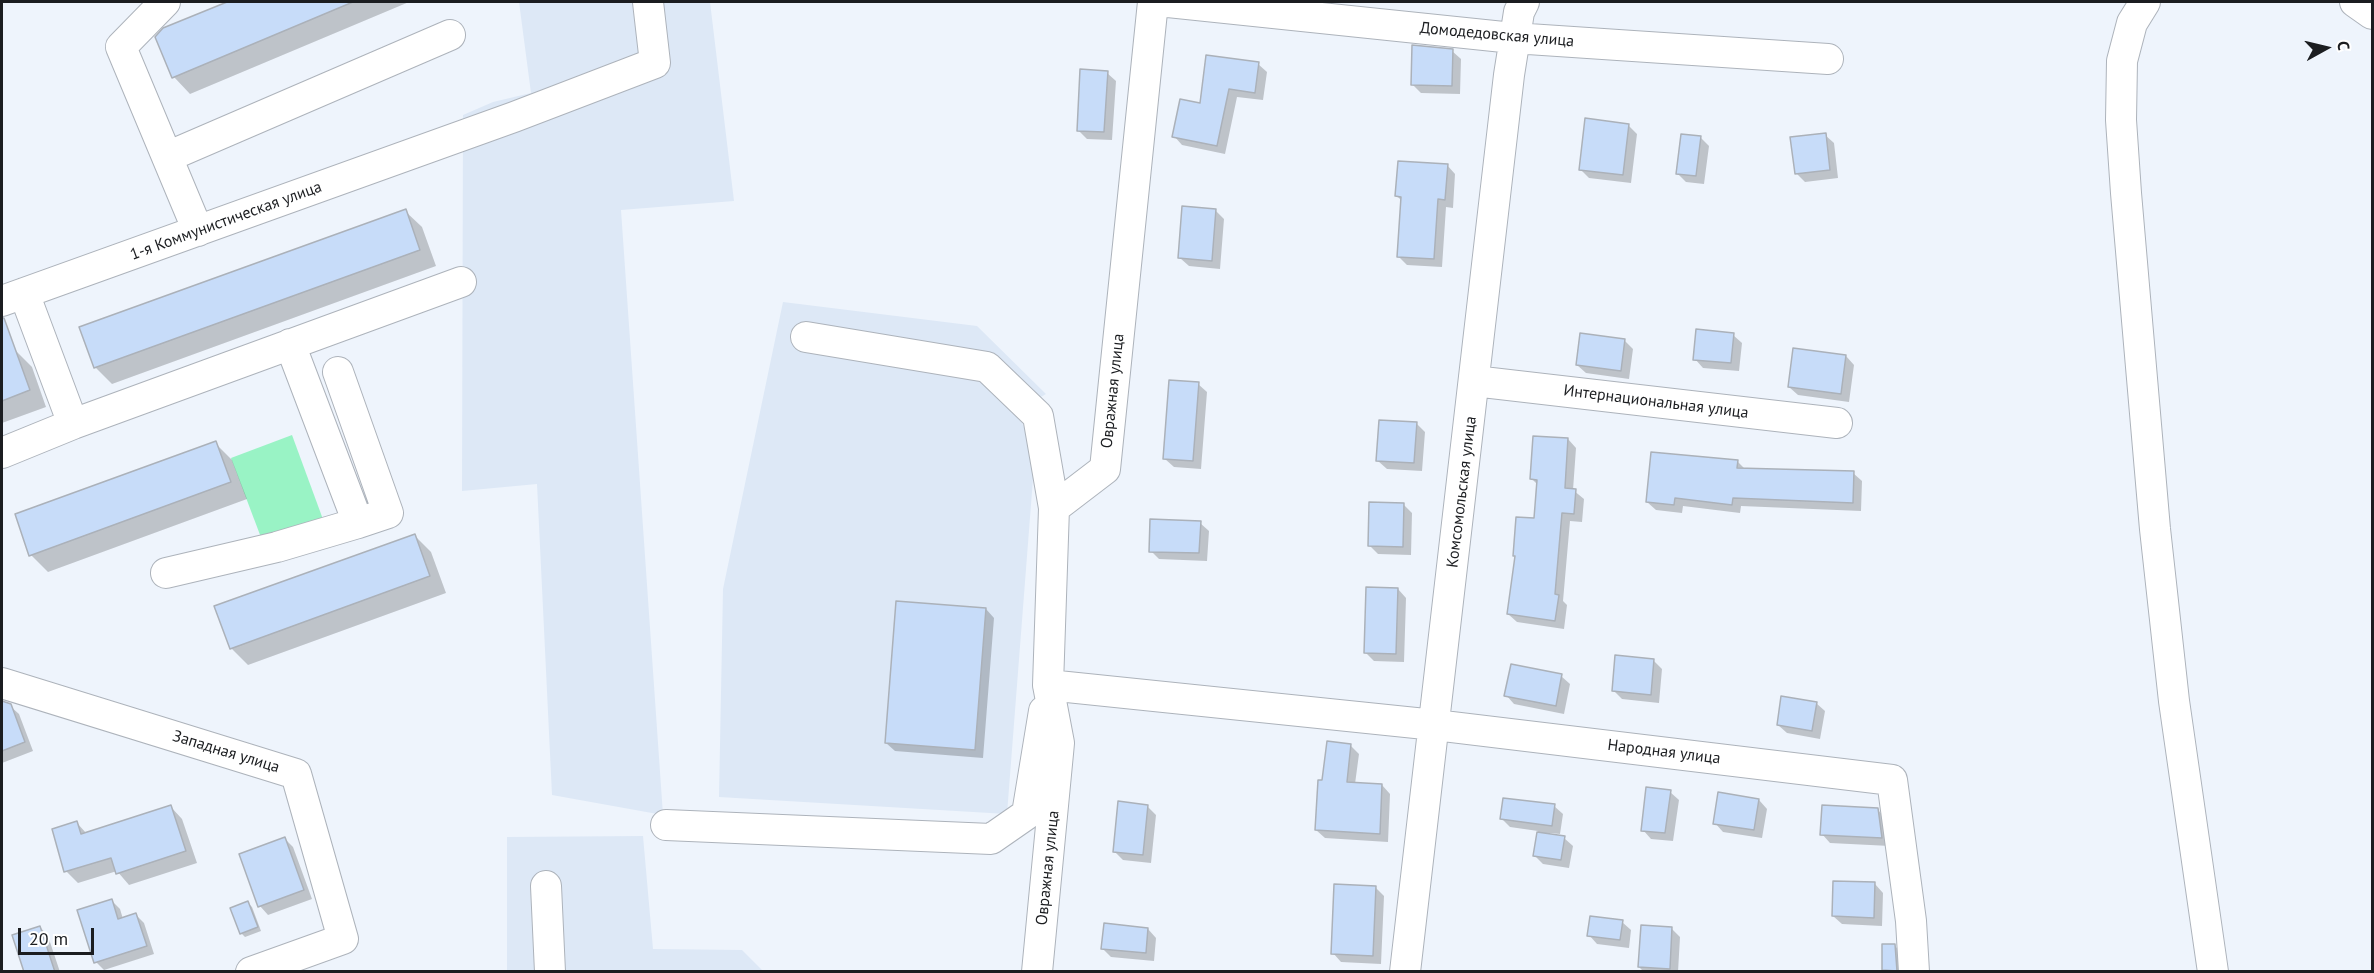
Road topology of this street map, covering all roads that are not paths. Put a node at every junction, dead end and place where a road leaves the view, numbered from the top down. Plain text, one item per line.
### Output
1 (165, 2) edge
2 (648, 2) edge
3 (1153, 2) edge
4 (1168, 2) edge
5 (2145, 2) edge
6 (2355, 2) edge
7 (2373, 14) edge
8 (1519, 17) edge
9 (450, 34) dead end
10 (1828, 59) dead end
11 (167, 157) junction
12 (198, 231) junction
13 (461, 282) dead end
14 (13, 297) edge
15 (807, 337) dead end
16 (290, 344) junction
17 (338, 372) dead end
18 (1474, 381) junction
19 (1837, 423) dead end
20 (73, 424) junction
21 (2, 453) edge
22 (1054, 508) junction
23 (358, 523) junction
24 (166, 573) dead end
25 (2, 683) edge
26 (1048, 685) junction
27 (1435, 724) junction
28 (666, 825) dead end
29 (546, 886) dead end
30 (251, 972) edge
31 (550, 972) edge
32 (1037, 972) edge
33 (1405, 972) edge
34 (1914, 972) edge
35 (2213, 972) edge

1 - 11 street
2 - 12 street, 1-я Коммунистическая улица
3 - 22 street, Овражная улица
4 - 8 street, Домодедовская улица
5 - 35 street
6 - 7 street
8 - 10 street, Домодедовская улица
8 - 18 street, Комсомольская улица
9 - 11 street
11 - 12 street
12 - 14 street, 1-я Коммунистическая улица
13 - 16 street
14 - 20 street
15 - 22 street
16 - 20 street
16 - 23 street
17 - 23 street
18 - 19 street, Интернациональная улица
18 - 27 street, Комсомольская улица
20 - 21 street
22 - 26 street, Овражная улица
23 - 24 street
25 - 30 street, Западная улица
26 - 27 street, Народная улица
26 - 28 street
26 - 32 street, Овражная улица
27 - 33 street, Комсомольская улица
27 - 34 street, Народная улица
29 - 31 street

